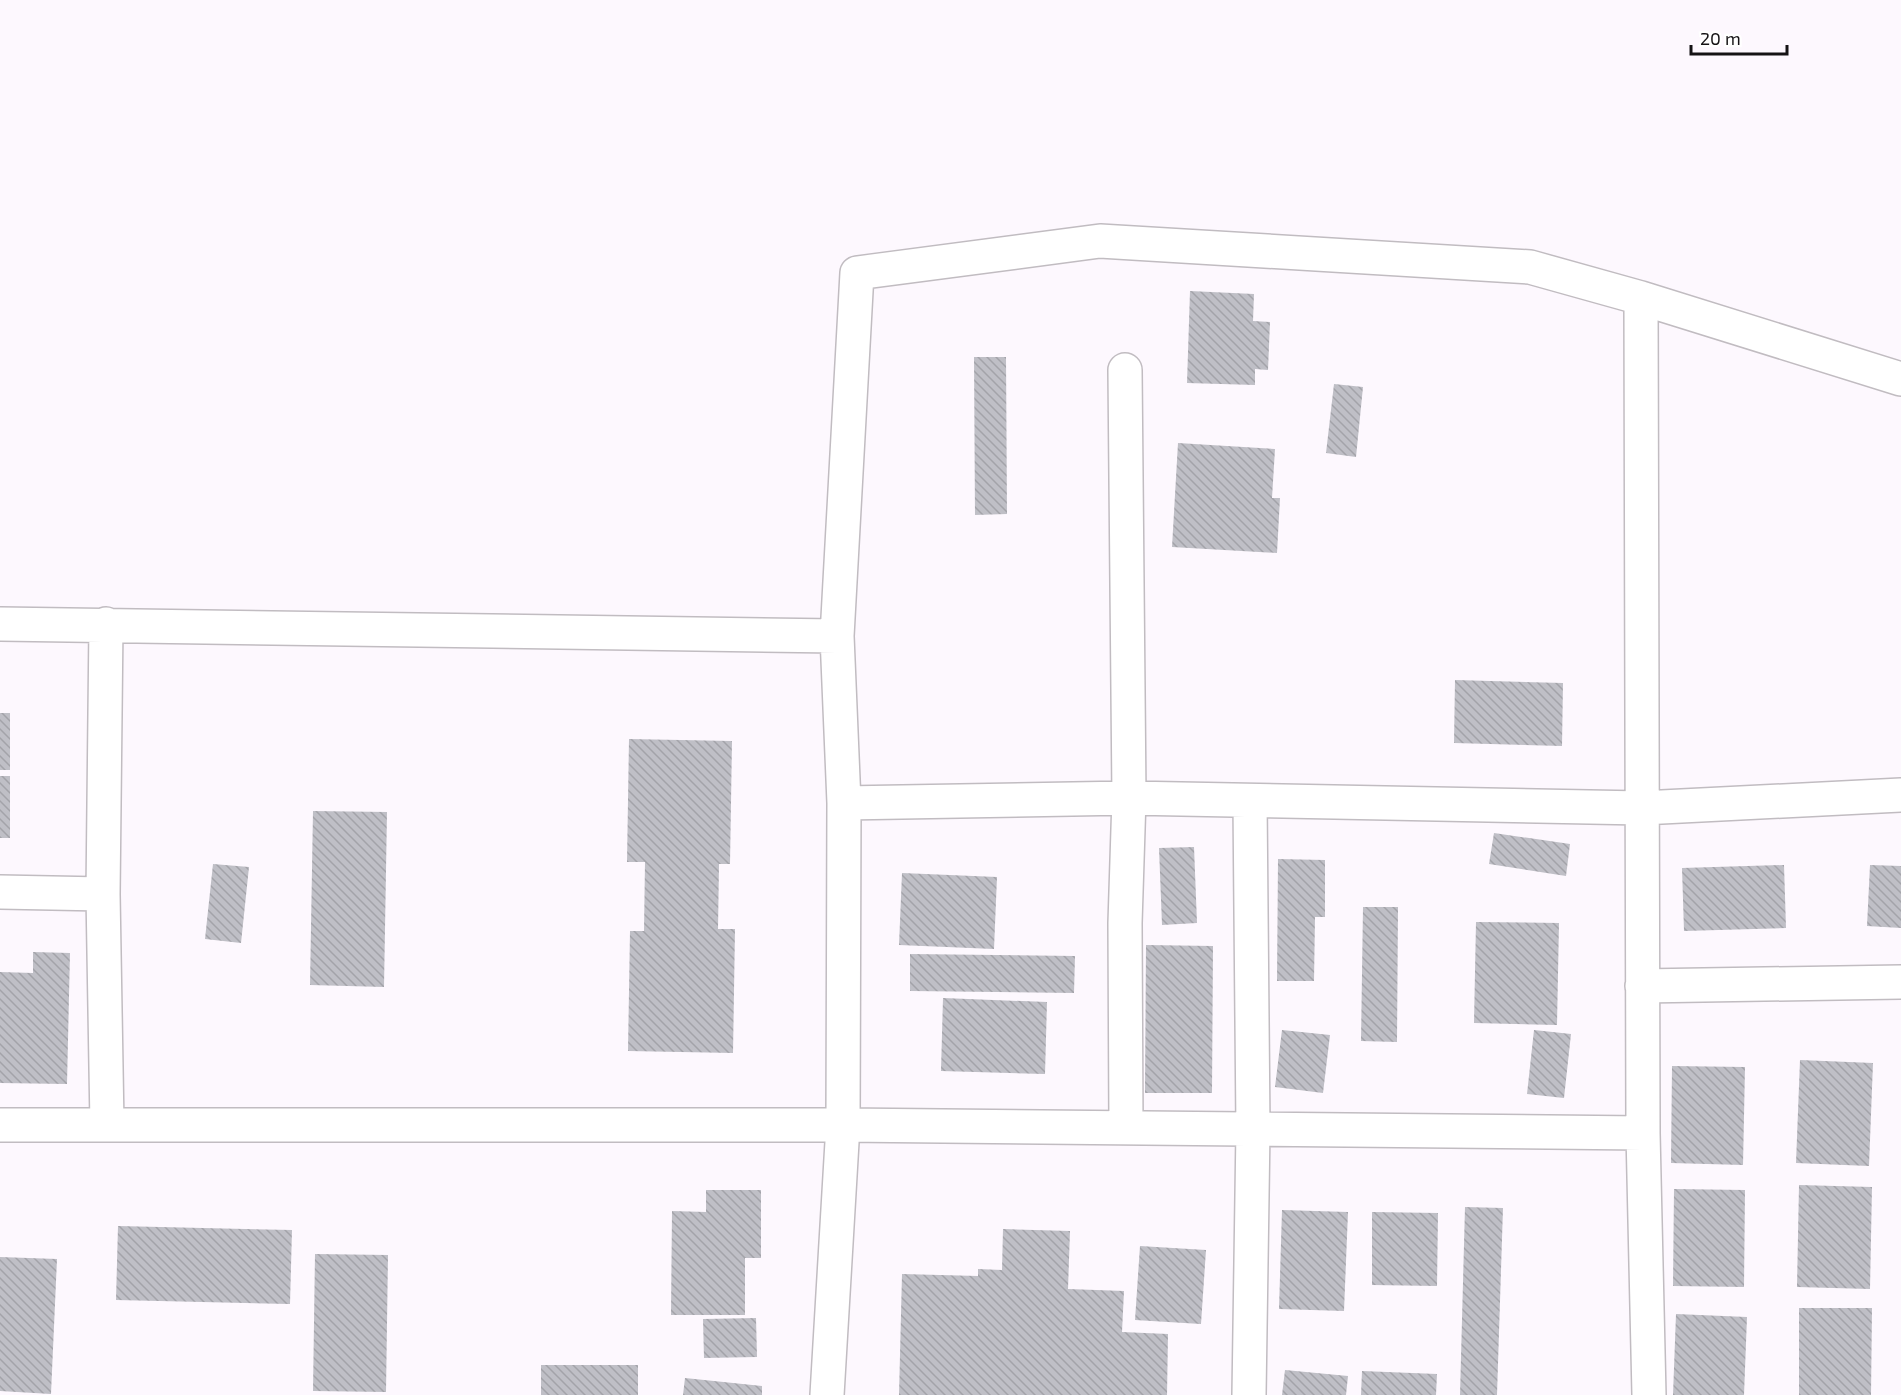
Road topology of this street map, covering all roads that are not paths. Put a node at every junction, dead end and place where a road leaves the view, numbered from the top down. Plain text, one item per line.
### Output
1 (1641, 298) junction
2 (1125, 370) dead end
3 (1901, 379) edge
4 (0, 624) edge
5 (106, 624) junction
6 (837, 636) junction
7 (1901, 795) edge
8 (1129, 798) junction
9 (1250, 801) junction
10 (844, 803) junction
11 (1642, 807) junction
12 (0, 892) edge
13 (103, 894) junction
14 (1901, 982) edge
15 (1642, 986) junction
16 (0, 1125) edge
17 (107, 1125) junction
18 (843, 1125) junction
19 (1126, 1128) junction
20 (1253, 1129) junction
21 (1642, 1133) junction
22 (827, 1395) edge
23 (1249, 1395) edge
24 (1649, 1395) edge

1 - 3 street
1 - 6 street
1 - 11 street
2 - 8 street
4 - 5 street
5 - 6 street
5 - 13 street
6 - 10 street
7 - 11 street
8 - 9 street
8 - 10 street
8 - 19 street
9 - 11 street
9 - 20 street
10 - 18 street
11 - 15 street
12 - 13 street
13 - 17 street
14 - 15 street
15 - 21 street
16 - 17 street
17 - 18 street
18 - 19 street
18 - 22 street
19 - 20 street
20 - 21 street
20 - 23 street
21 - 24 street

